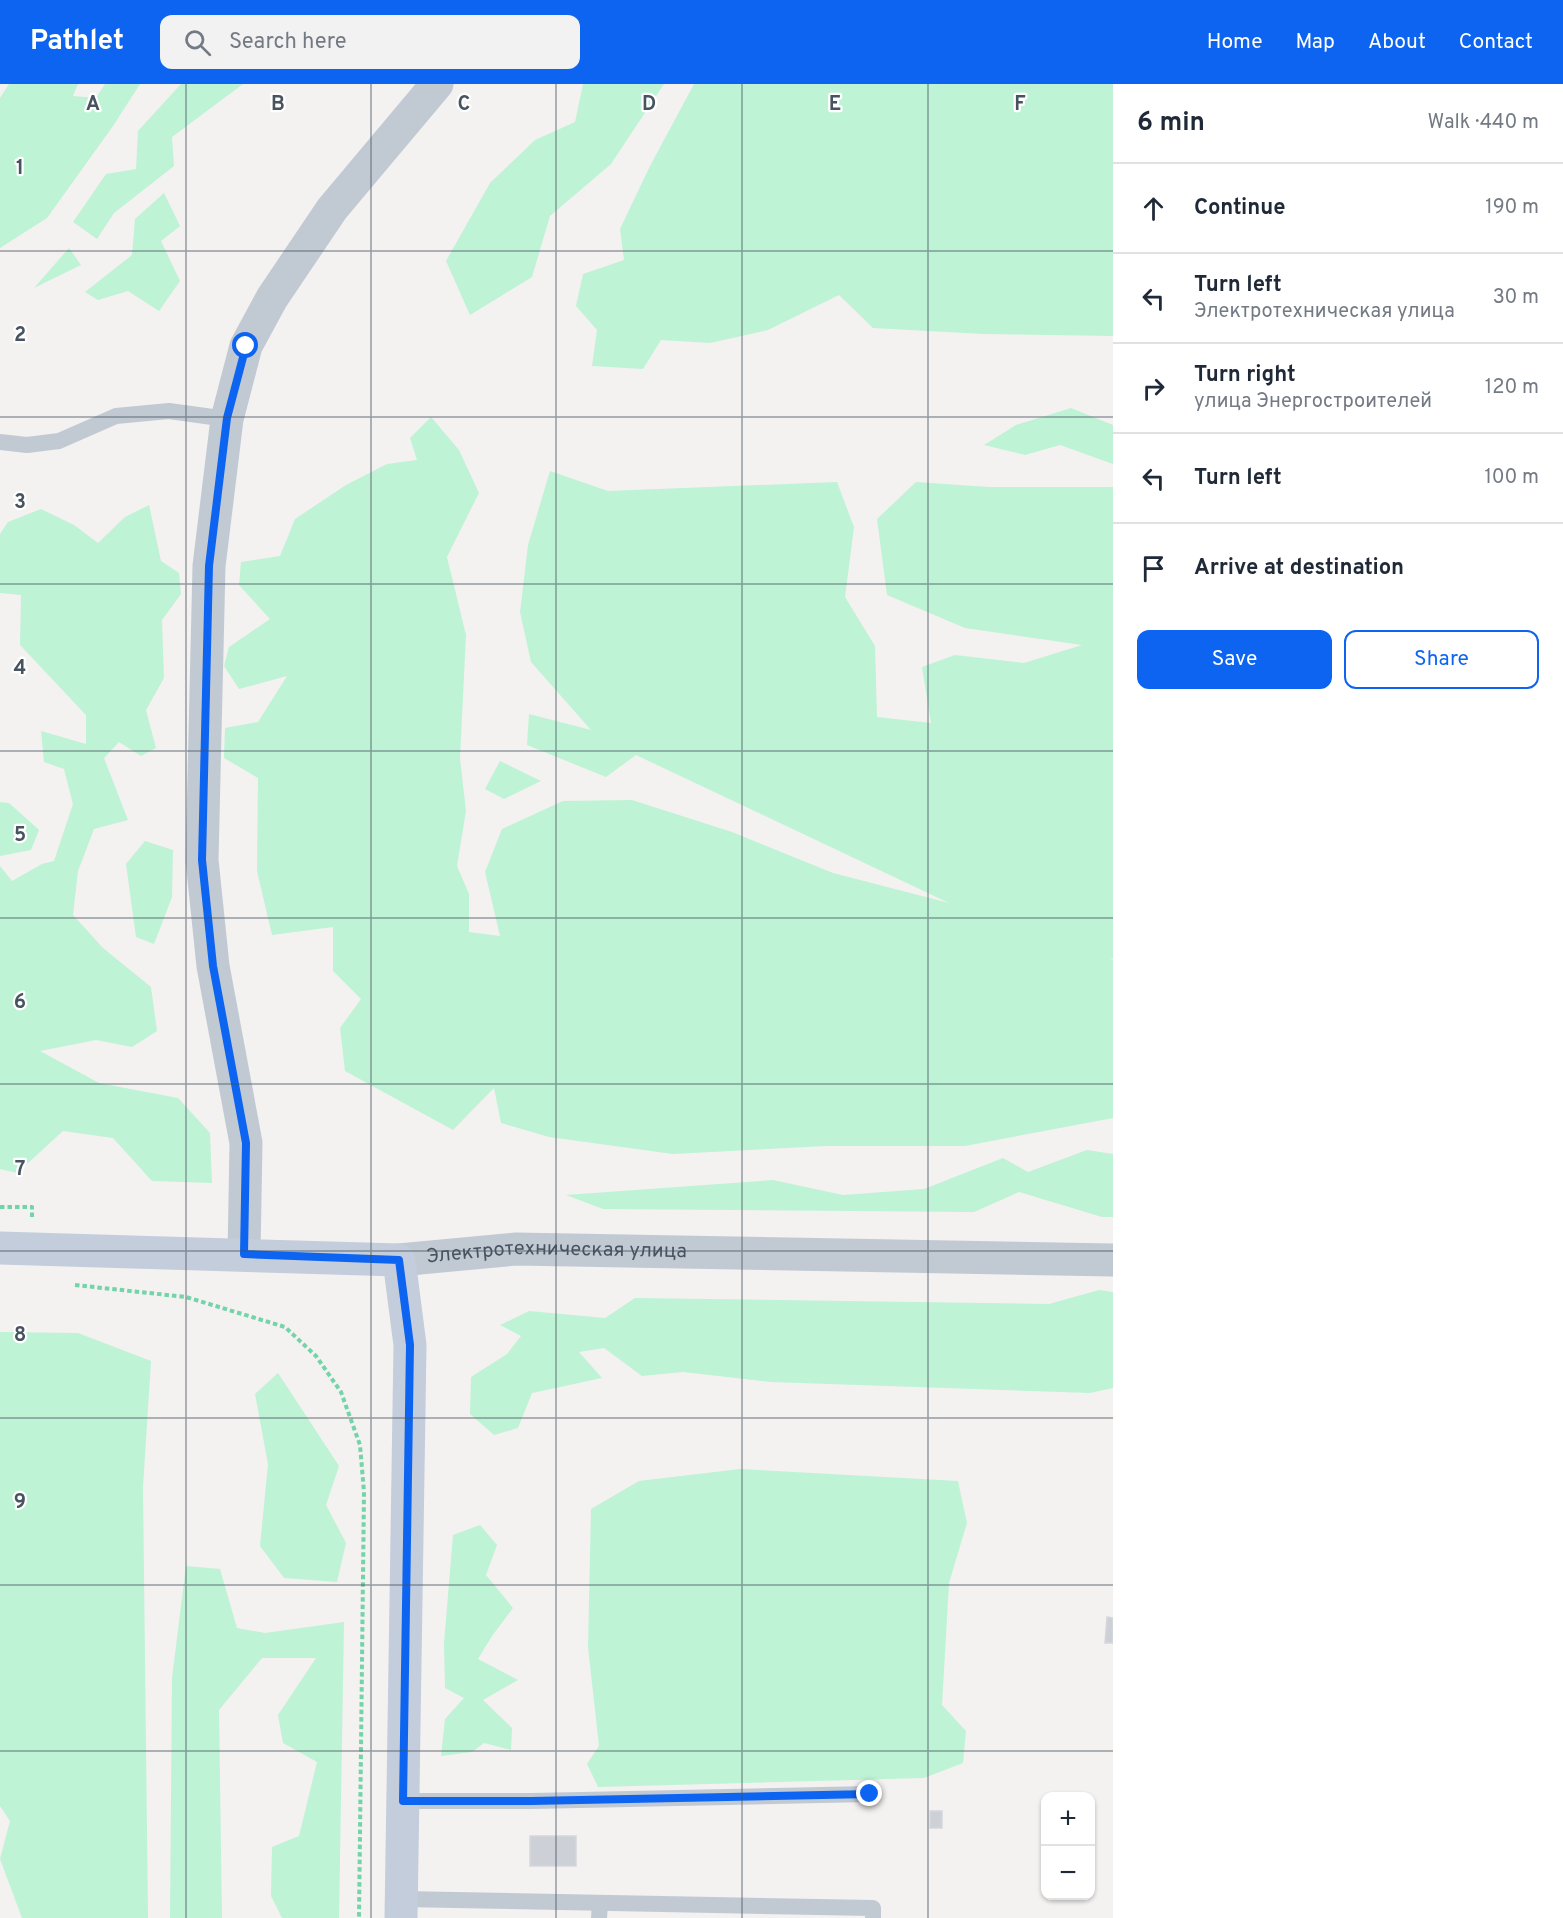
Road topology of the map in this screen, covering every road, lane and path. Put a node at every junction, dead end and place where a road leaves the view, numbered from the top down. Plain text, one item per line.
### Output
1 (437, 84) edge
2 (227, 418) junction
3 (0, 442) edge
4 (0, 1248) edge
5 (244, 1254) junction
6 (399, 1260) junction
7 (1113, 1260) edge
8 (67, 1284) dead end
9 (870, 1794) dead end
10 (403, 1801) junction
11 (401, 1909) edge
12 (599, 1910) edge
13 (359, 1918) edge
14 (873, 1918) edge

1 - 2 street
2 - 3 lane
2 - 5 street
4 - 5 main road, Электротехническая улица
5 - 6 main road, Электротехническая улица
6 - 7 street, Электротехническая улица
6 - 10 main road
8 - 13 path
9 - 10 lane
10 - 11 main road
11 - 12 lane
12 - 14 lane

